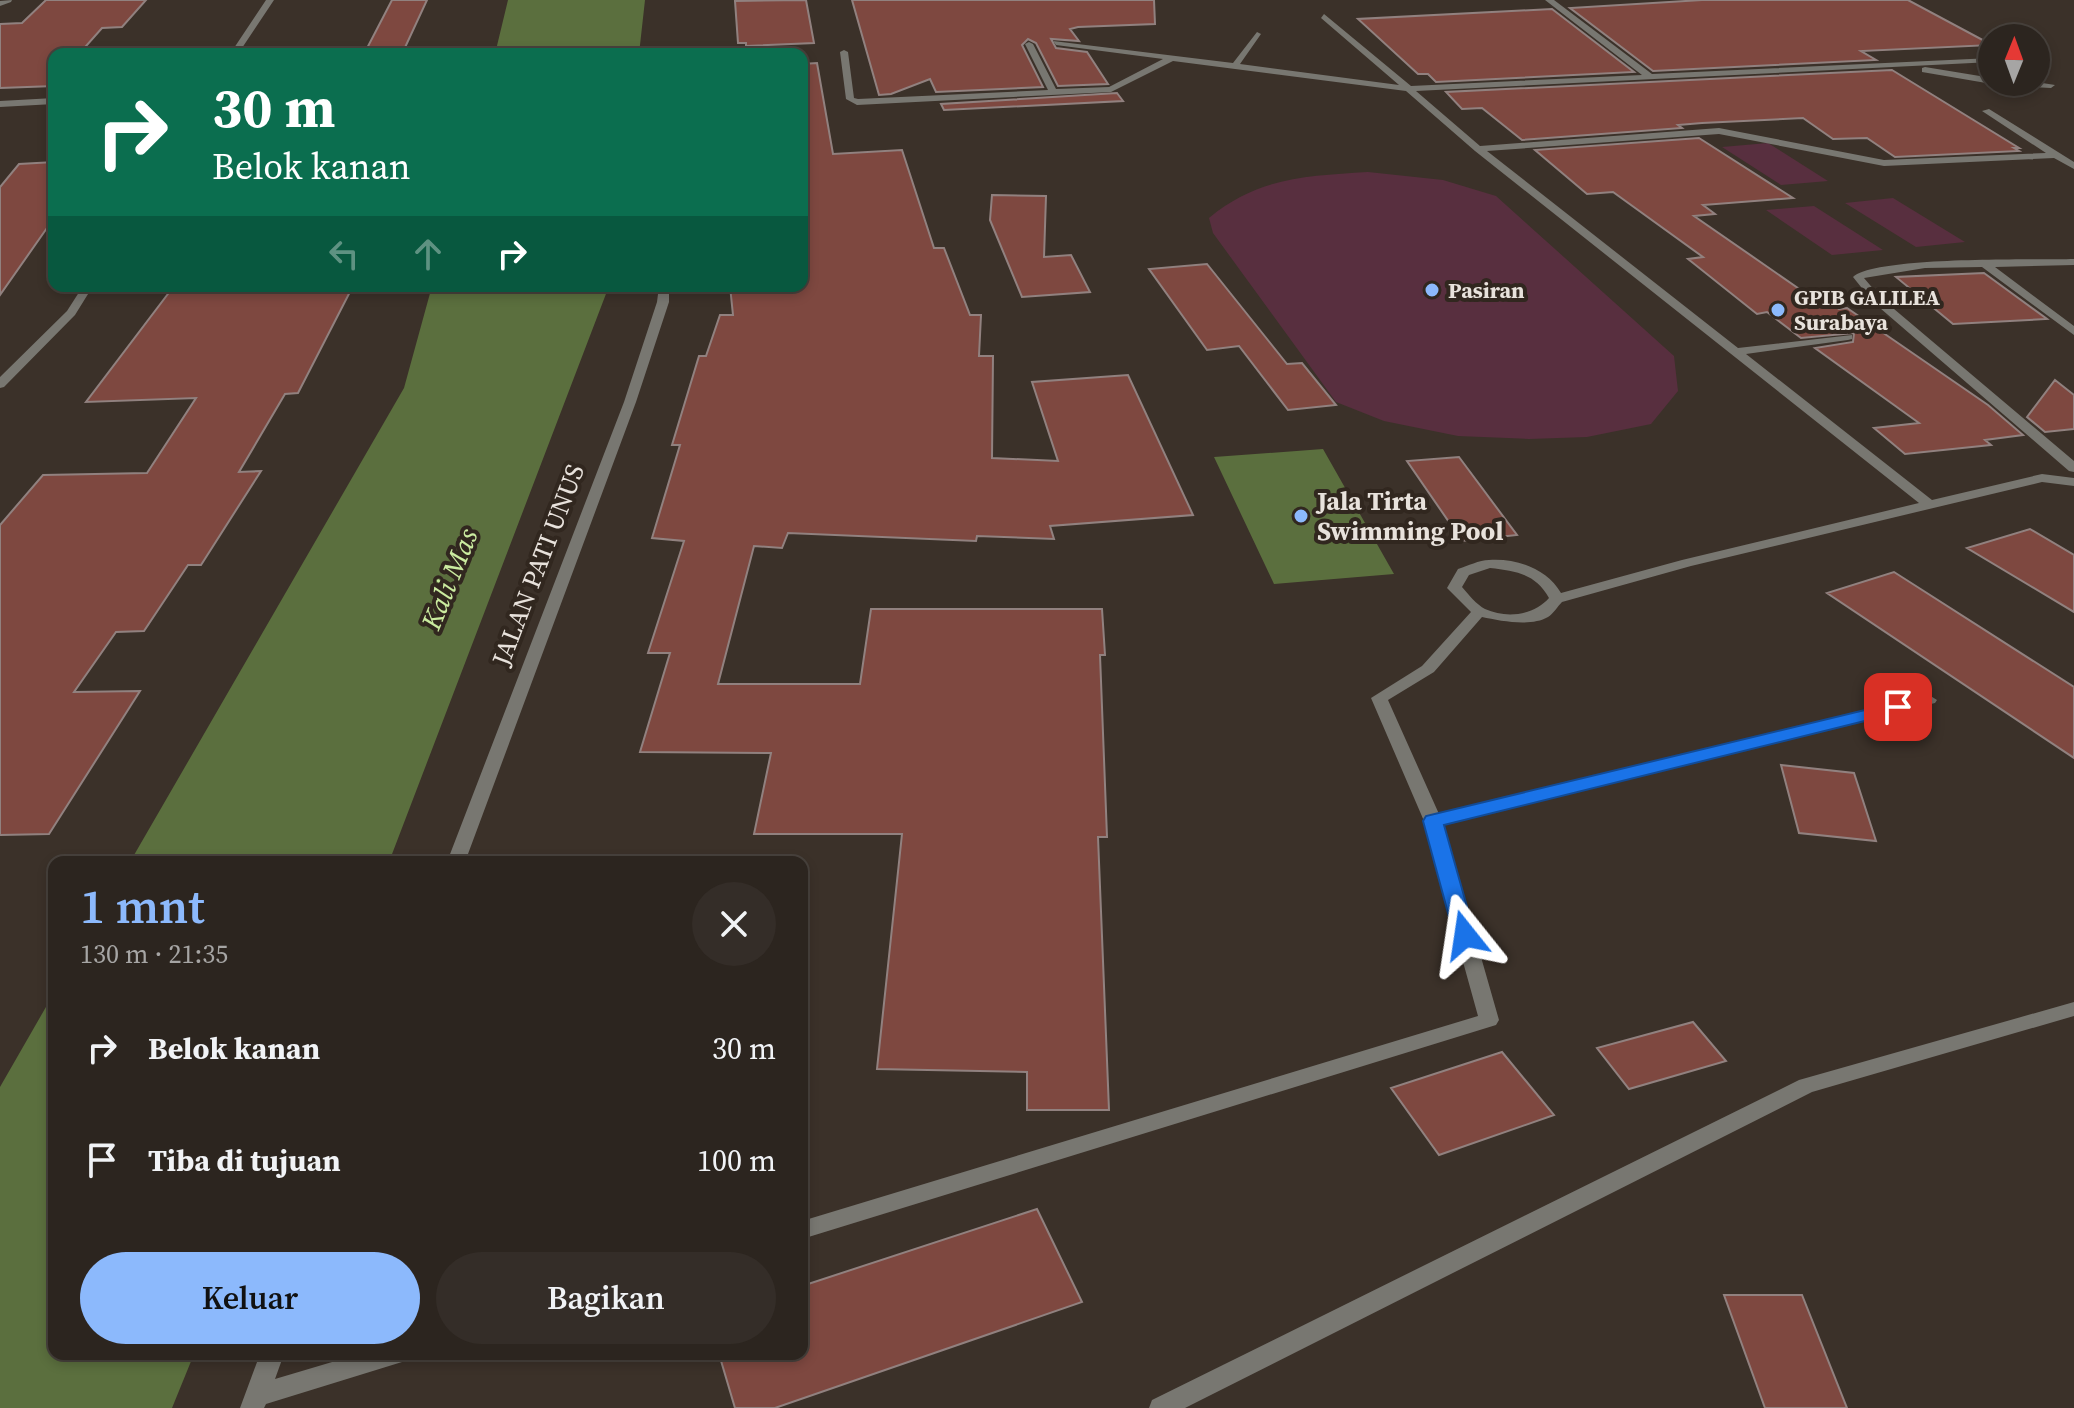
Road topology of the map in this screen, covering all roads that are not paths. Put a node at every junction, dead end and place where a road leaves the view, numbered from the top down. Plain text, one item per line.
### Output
1 (8, 0) edge
2 (270, 0) edge
3 (1549, 0) edge
4 (0, 4) edge
5 (1324, 16) dead end
6 (1257, 34) dead end
7 (1056, 43) dead end
8 (1029, 44) dead end
9 (238, 48) edge
10 (844, 52) dead end
11 (1172, 58) junction
12 (1978, 61) edge
13 (1887, 65) junction
14 (1235, 66) junction
15 (1650, 77) junction
16 (1978, 79) edge
17 (1411, 89) junction
18 (1053, 92) junction
19 (48, 101) edge
20 (0, 104) edge
21 (48, 111) edge
22 (1986, 111) dead end
23 (0, 114) edge
24 (1478, 149) junction
25 (2056, 155) junction
26 (2074, 166) edge
27 (2074, 262) edge
28 (1986, 265) junction
29 (84, 292) edge
30 (664, 292) edge
31 (2074, 332) edge
32 (1848, 337) dead end
33 (1735, 352) junction
34 (0, 384) edge
35 (2074, 468) edge
36 (2074, 482) edge
37 (1930, 505) junction
38 (1557, 599) junction
39 (1479, 612) junction
40 (1929, 700) dead end
41 (1433, 821) junction
42 (458, 856) edge
43 (2074, 1009) edge
44 (808, 1228) edge
45 (270, 1360) edge
46 (376, 1360) edge
47 (254, 1402) edge
48 (1161, 1408) edge

1 - 4 street
2 - 9 street
3 - 15 street
5 - 17 street
6 - 14 street
7 - 11 street
8 - 18 street
10 - 18 street
11 - 14 street
11 - 18 street
12 - 13 street
13 - 15 street
13 - 16 street
14 - 17 street
15 - 17 street
17 - 24 street
19 - 20 street
21 - 23 street
22 - 25 street
24 - 25 street
24 - 33 street
25 - 26 street
27 - 28 street
28 - 31 street
28 - 35 street
29 - 34 street
30 - 42 street, JALAN PATI UNUS
32 - 33 street
33 - 37 street
36 - 37 street
37 - 38 street
38 - 39 street
38 - 39 street
39 - 41 street
40 - 41 street
41 - 44 street
43 - 48 street
45 - 47 street
46 - 47 street

